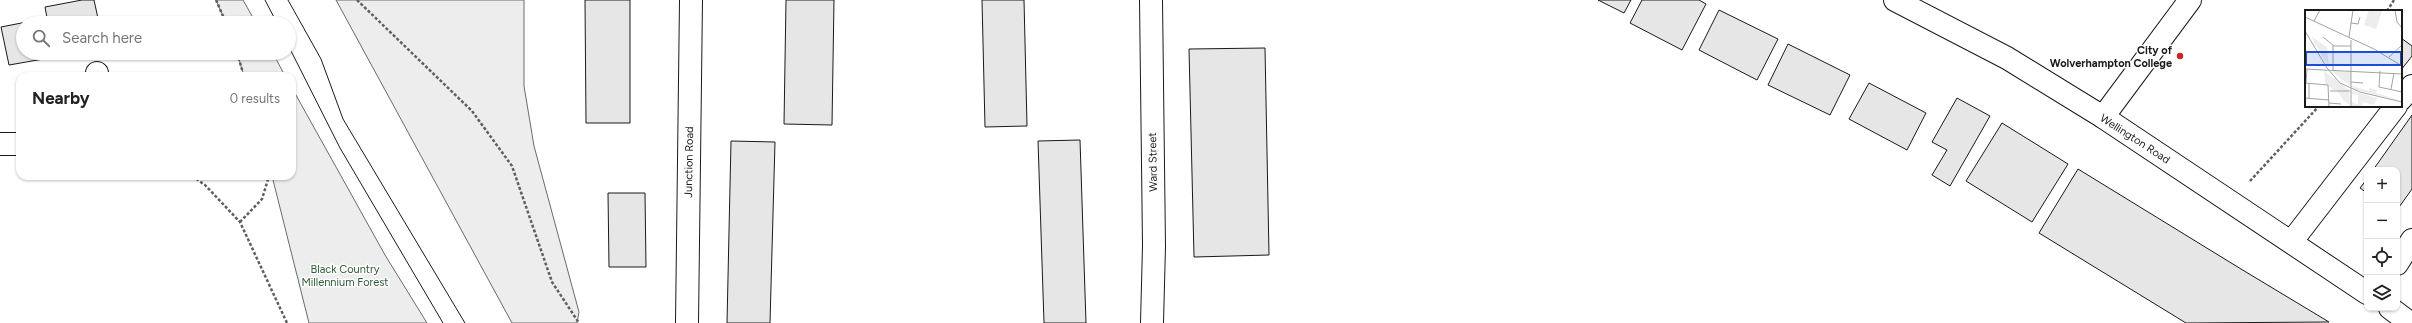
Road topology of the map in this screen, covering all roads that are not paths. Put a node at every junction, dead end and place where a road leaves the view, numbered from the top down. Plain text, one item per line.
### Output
1 (691, 0) edge
2 (1151, 0) edge
3 (1895, 0) edge
4 (2190, 0) edge
5 (2412, 86) edge
6 (2402, 98) edge
7 (2395, 107) edge
8 (2103, 117) junction
9 (0, 144) edge
10 (16, 144) edge
11 (2412, 240) edge
12 (2292, 242) junction
13 (2400, 259) edge
14 (2364, 291) edge
15 (2394, 311) edge
16 (686, 323) edge
17 (1152, 323) edge
18 (2410, 323) edge

1 - 16 main road, Junction Road
2 - 17 main road, Ward Street
3 - 8 main road, Wellington Road
4 - 8 main road
5 - 6 main road
7 - 12 main road
8 - 12 main road, Wellington Road
9 - 10 main road
11 - 13 main road
12 - 14 main road, Wellington Road
15 - 18 main road

